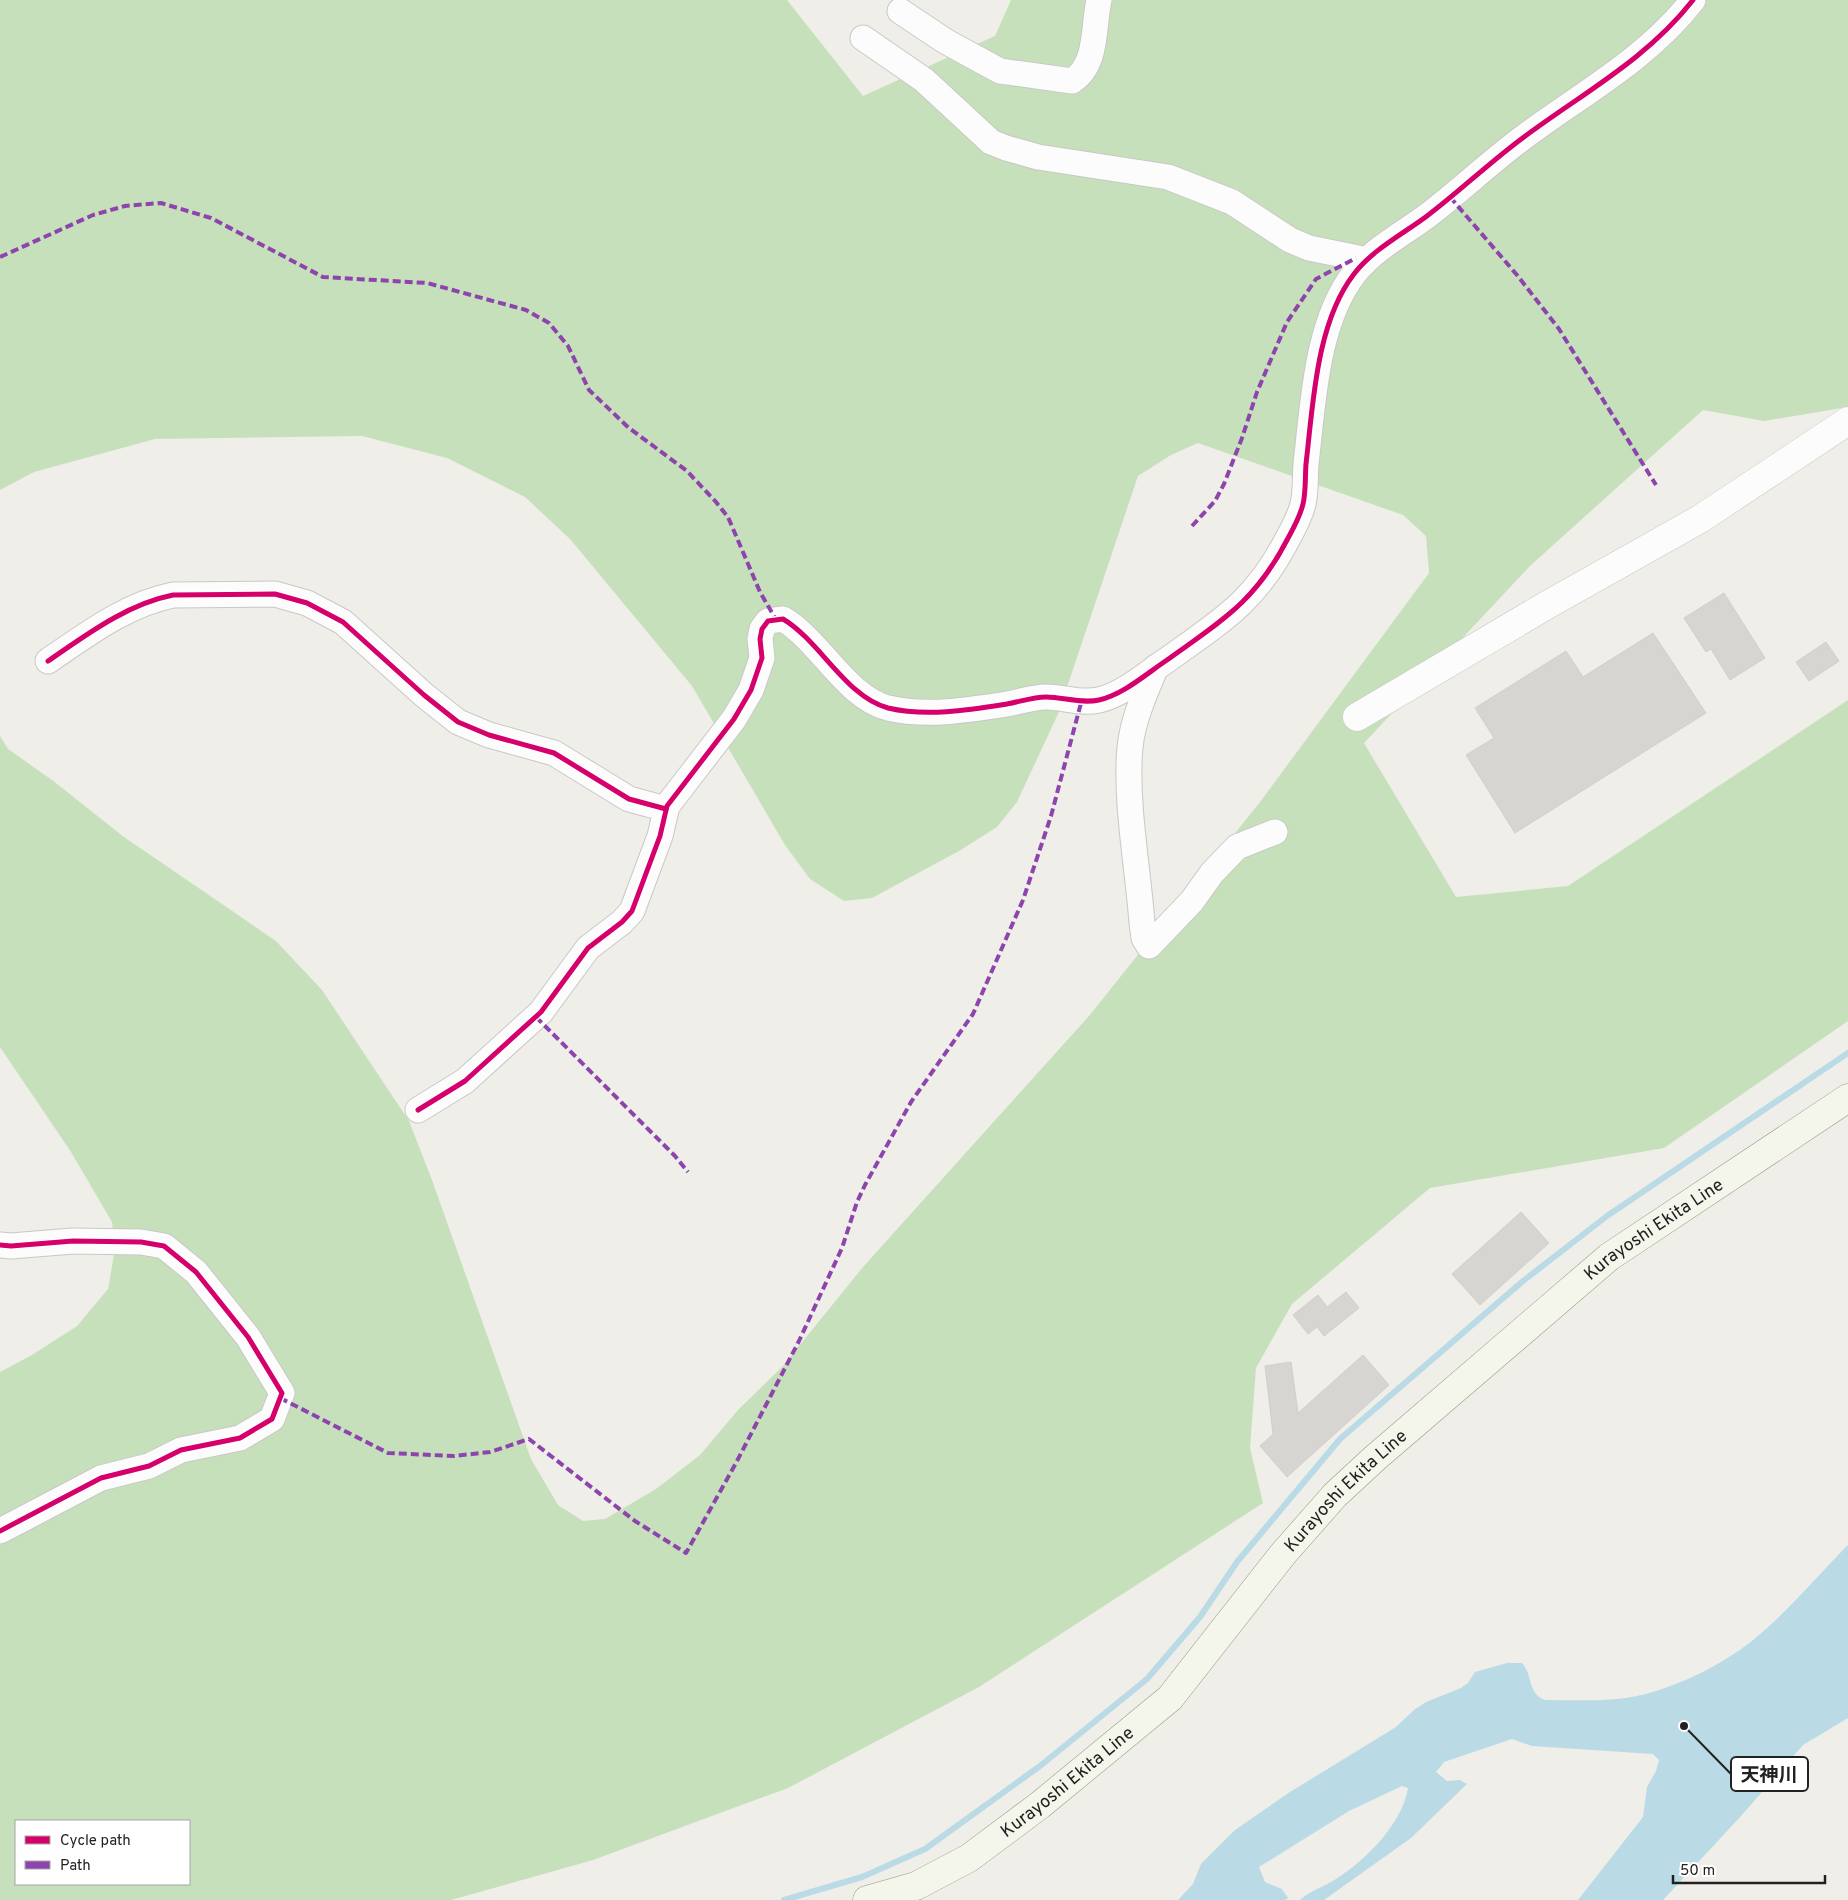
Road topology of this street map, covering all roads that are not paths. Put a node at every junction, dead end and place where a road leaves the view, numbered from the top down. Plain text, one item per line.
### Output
1 (1100, 0) edge
2 (1693, 0) edge
3 (900, 11) dead end
4 (864, 38) dead end
5 (1364, 262) junction
6 (1848, 421) edge
7 (48, 660) dead end
8 (1156, 667) junction
9 (1358, 717) dead end
10 (666, 810) junction
11 (1275, 832) dead end
12 (1848, 1098) edge
13 (418, 1110) dead end
14 (0, 1244) edge
15 (0, 1531) edge
16 (866, 1900) edge

1 - 3 street
2 - 5 street
4 - 5 street
5 - 8 street
6 - 9 street
7 - 10 street
8 - 10 street
8 - 11 street
10 - 13 street
12 - 16 main road, Kurayoshi Ekita Line
14 - 15 street

